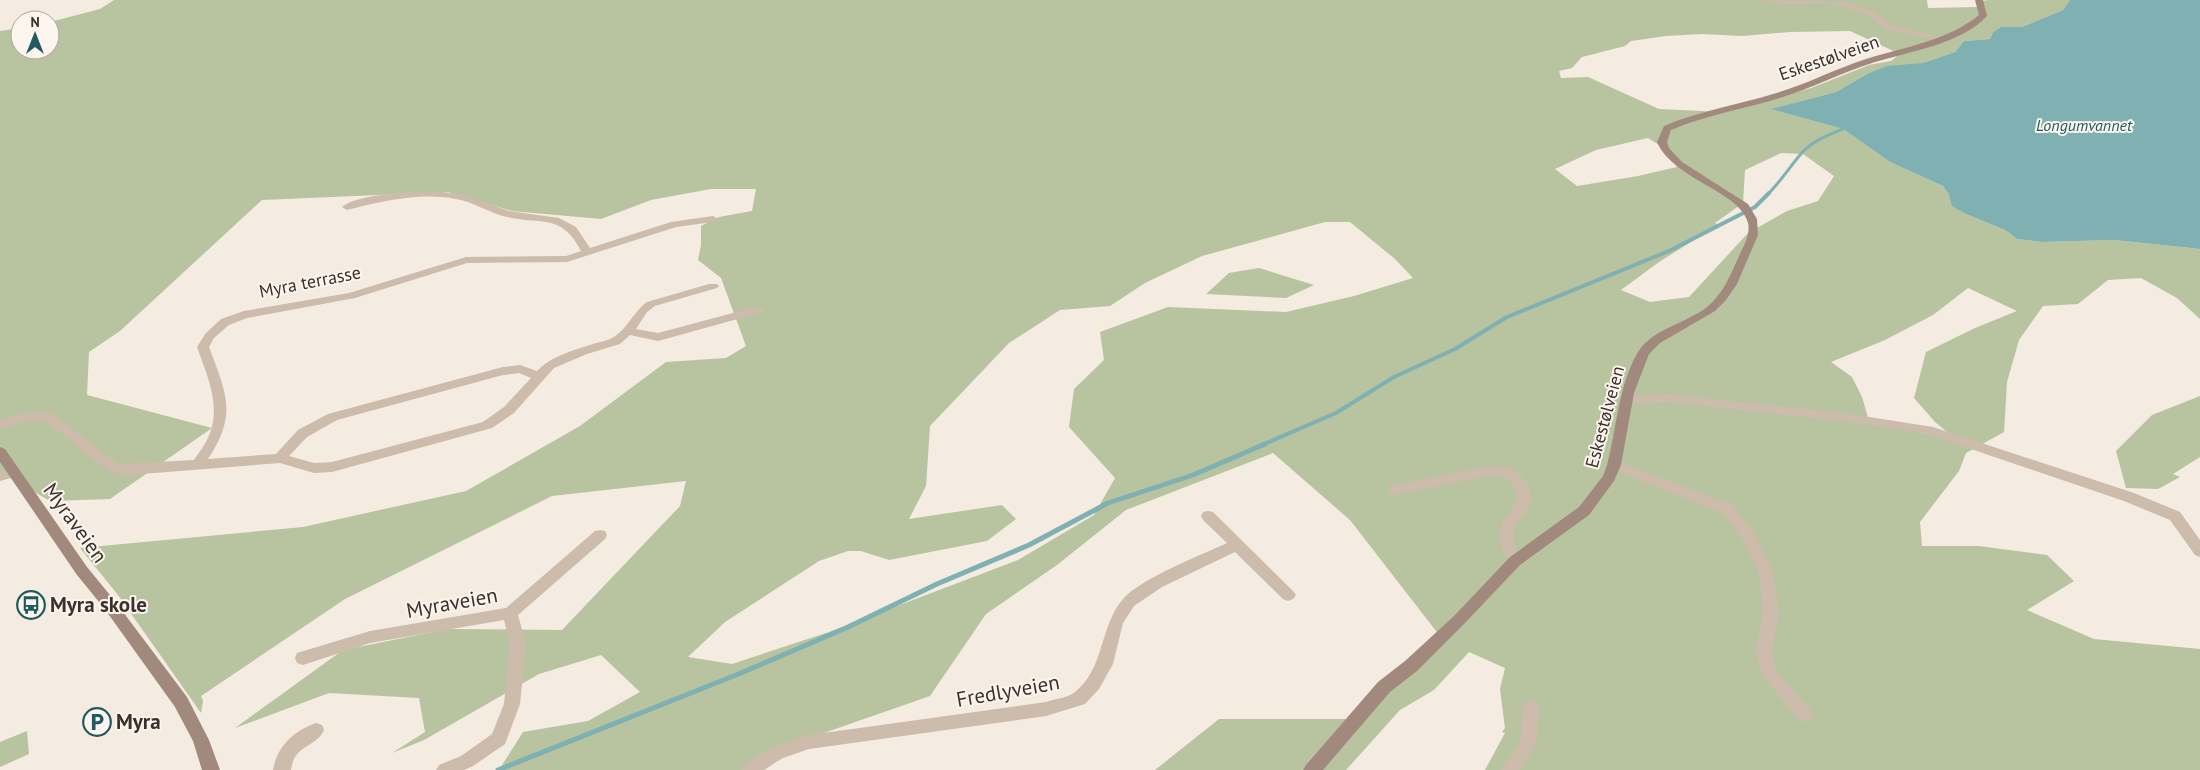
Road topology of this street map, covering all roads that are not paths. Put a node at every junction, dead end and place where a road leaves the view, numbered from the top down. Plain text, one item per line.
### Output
1 (1767, 0) edge
2 (1979, 0) edge
3 (1940, 38) junction
4 (347, 207) dead end
5 (713, 218) dead end
6 (587, 253) junction
7 (713, 286) dead end
8 (760, 310) dead end
9 (628, 331) junction
10 (538, 376) junction
11 (1627, 400) junction
12 (0, 425) edge
13 (0, 452) edge
14 (280, 458) junction
15 (198, 464) junction
16 (1614, 465) junction
17 (7, 474) edge
18 (1395, 490) dead end
19 (1208, 516) dead end
20 (600, 535) dead end
21 (1236, 546) junction
22 (2200, 551) edge
23 (1515, 561) junction
24 (1288, 594) dead end
25 (510, 613) junction
26 (303, 658) dead end
27 (1531, 707) dead end
28 (1805, 715) dead end
29 (316, 730) dead end
30 (211, 770) edge
31 (282, 770) edge
32 (445, 770) edge
33 (750, 770) edge
34 (1312, 770) edge
35 (1510, 770) edge

1 - 3 street
2 - 3 main road, Eskestølveien
3 - 11 main road, Eskestølveien
4 - 6 street
5 - 6 street, Myra terrasse
6 - 15 street, Myra terrasse
7 - 9 street
8 - 9 street
9 - 10 street
10 - 14 street
10 - 14 street
11 - 16 main road, Eskestølveien
11 - 22 street
12 - 15 street
13 - 17 main road, Myraveien
14 - 15 street
16 - 23 main road, Eskestølveien
16 - 28 street
17 - 30 main road, Myraveien
18 - 23 street
19 - 21 street
20 - 25 street
21 - 24 street
21 - 33 street, Fredlyveien
23 - 34 main road, Eskestølveien
25 - 26 street, Myraveien
25 - 32 street, Myraveien
27 - 35 street
29 - 31 street

